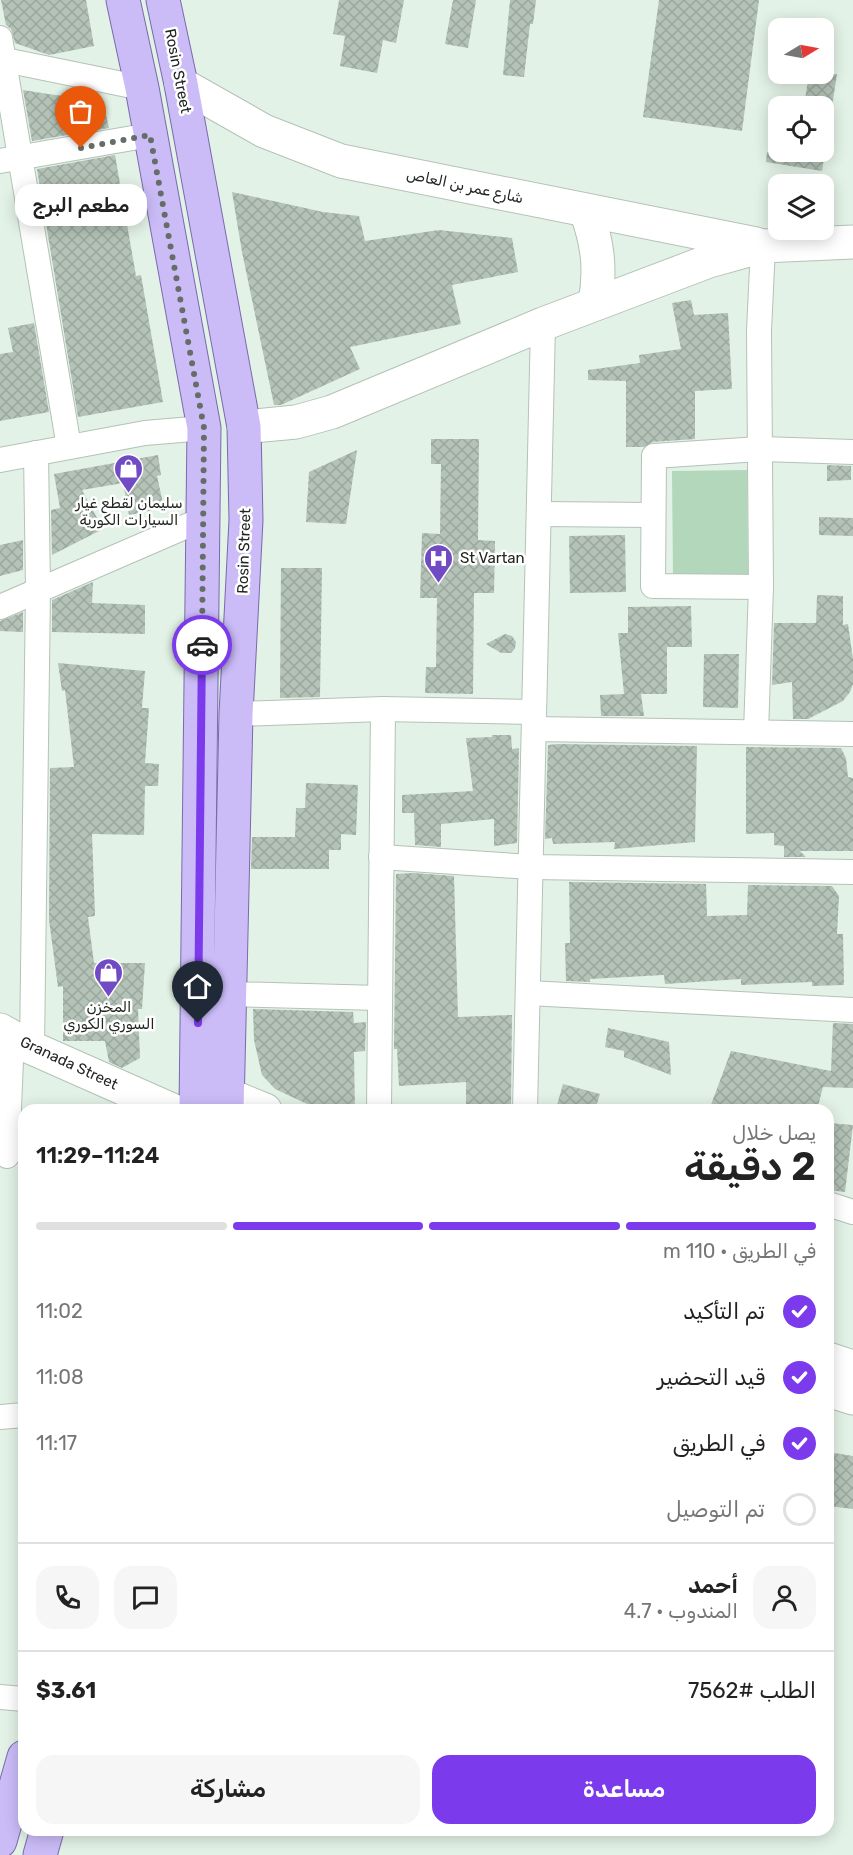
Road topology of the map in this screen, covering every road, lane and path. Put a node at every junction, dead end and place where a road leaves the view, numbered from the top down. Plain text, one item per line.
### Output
1 (123, 0) edge
2 (164, 0) edge
3 (1, 53) edge
4 (181, 84) junction
5 (142, 88) junction
6 (150, 135) junction
7 (10, 159) edge
8 (586, 211) junction
9 (853, 242) edge
10 (764, 246) junction
11 (595, 303) junction
12 (543, 324) junction
13 (244, 427) junction
14 (204, 428) junction
15 (69, 447) junction
16 (759, 449) junction
17 (853, 452) edge
18 (36, 453) junction
19 (0, 460) edge
20 (539, 514) junction
21 (653, 515) junction
22 (203, 519) junction
23 (761, 587) junction
24 (38, 590) junction
25 (0, 607) edge
26 (383, 709) junction
27 (236, 714) junction
28 (534, 721) junction
29 (756, 732) junction
30 (853, 734) edge
31 (381, 857) junction
32 (531, 867) junction
33 (853, 872) edge
34 (528, 993) junction
35 (231, 994) junction
36 (379, 998) junction
37 (853, 1010) edge
38 (15, 1038) edge
39 (212, 1101) edge
40 (159, 1104) edge
41 (230, 1104) edge
42 (379, 1104) edge
43 (525, 1104) edge
44 (10, 1155) edge
45 (834, 1206) edge
46 (853, 1212) edge
47 (834, 1361) edge
48 (853, 1367) edge
49 (834, 1392) edge
50 (853, 1398) edge
51 (18, 1416) edge
52 (0, 1417) edge
53 (0, 1697) edge
54 (18, 1698) edge
55 (18, 1778) edge
56 (45, 1836) edge
57 (0, 1841) edge
58 (40, 1855) edge

1 - 5 main road
2 - 4 main road, Rosin Street
3 - 5 street
3 - 7 street
4 - 8 street, شارع عمر بن العاص
4 - 13 main road, Rosin Street
5 - 6 main road
6 - 7 street
6 - 14 main road
7 - 15 street
8 - 10 street, شارع عمر بن العاص
8 - 11 street
9 - 10 street, شارع عمر بن العاص
10 - 11 street, شارع عمر بن العاص
10 - 16 street
11 - 12 street, شارع عمر بن العاص
12 - 13 street, شارع عمر بن العاص
12 - 20 street
13 - 14 main road
13 - 27 main road, Rosin Street
14 - 15 street
14 - 22 main road
15 - 18 street
16 - 17 street
16 - 21 street
16 - 23 street
18 - 19 street
18 - 24 street
20 - 21 street
20 - 28 street
21 - 23 street
22 - 24 street
22 - 39 main road
23 - 29 street
24 - 25 street
24 - 38 street
26 - 27 street
26 - 28 street
26 - 31 street
27 - 35 main road, Rosin Street
28 - 29 street
28 - 32 street
29 - 30 street
31 - 32 street
31 - 36 street
32 - 33 street
32 - 34 street
34 - 37 street
34 - 43 street
35 - 36 street
35 - 39 main road, Rosin Street
36 - 42 street
38 - 40 street, Granada Street
38 - 44 street
39 - 41 street
45 - 46 street
47 - 48 street
49 - 50 street
51 - 52 street
53 - 54 street
55 - 57 main road
56 - 58 main road

